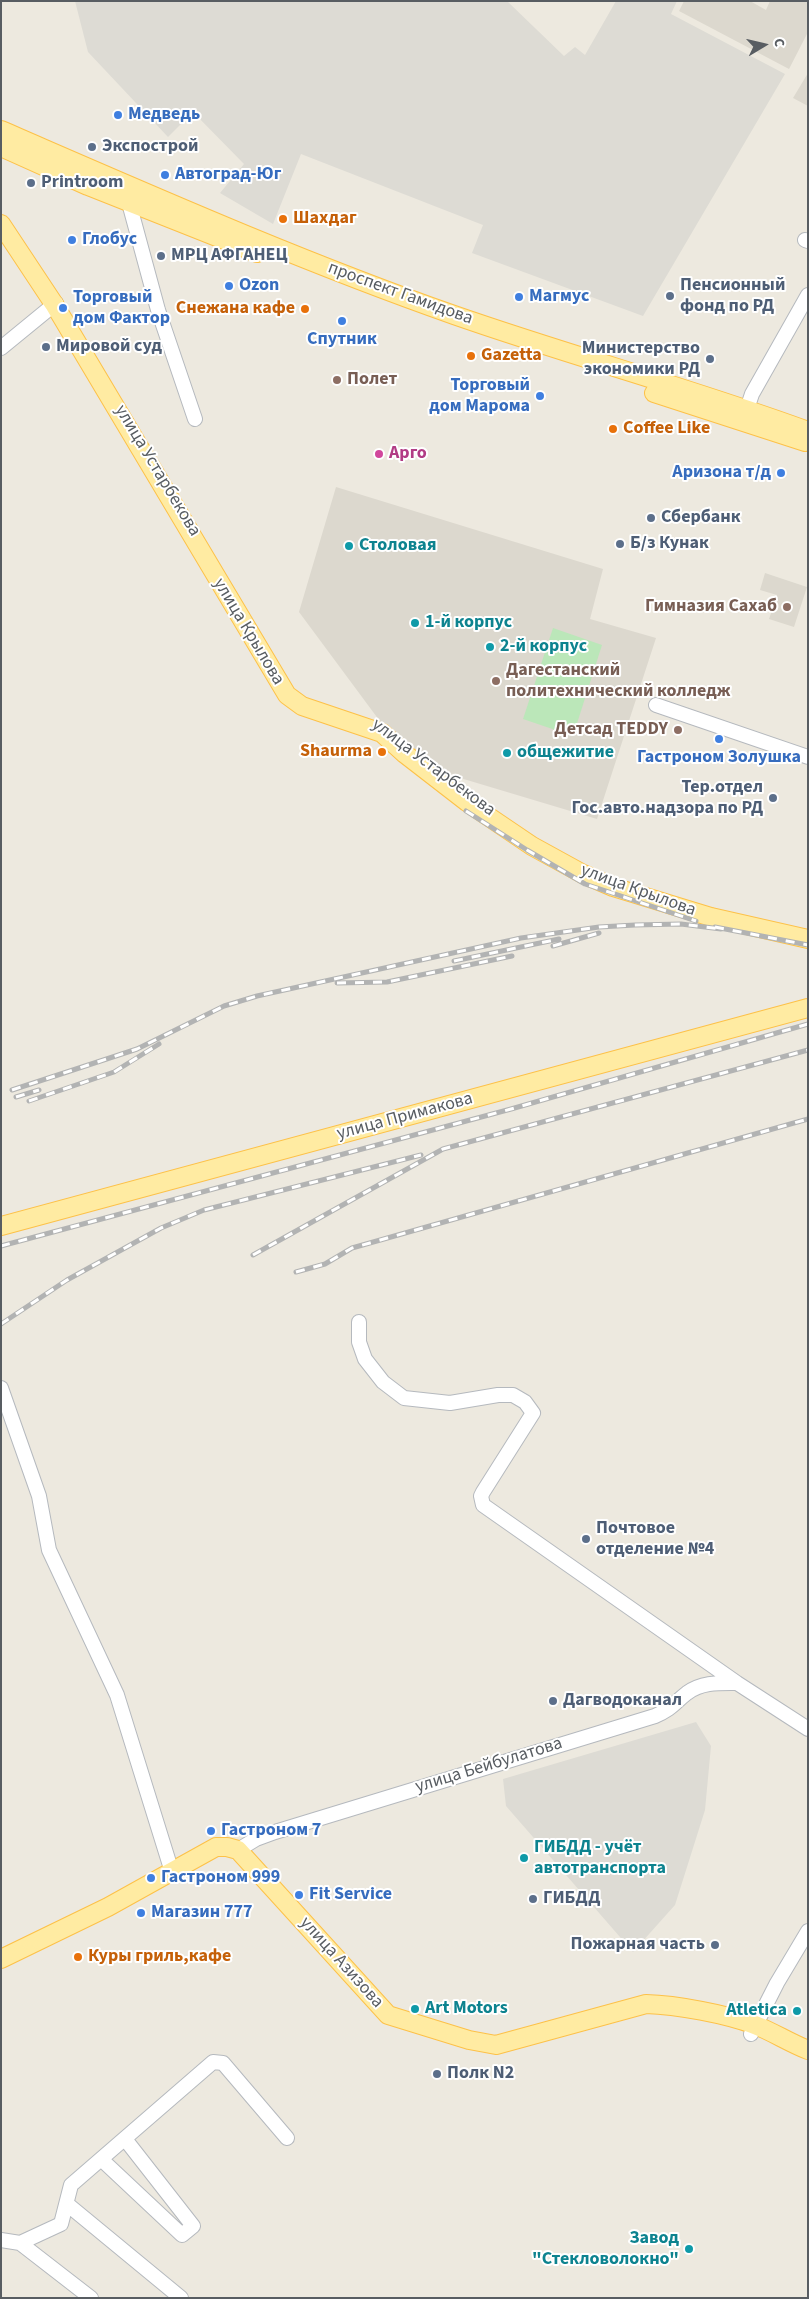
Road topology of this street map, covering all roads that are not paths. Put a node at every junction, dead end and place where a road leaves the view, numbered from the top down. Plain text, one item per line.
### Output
1 (1, 130) edge
2 (1, 147) edge
3 (129, 203) junction
4 (1, 220) edge
5 (1, 224) edge
6 (808, 295) edge
7 (55, 304) junction
8 (1, 348) edge
9 (748, 416) junction
10 (195, 419) dead end
11 (808, 431) edge
12 (808, 443) edge
13 (656, 705) dead end
14 (808, 757) edge
15 (808, 930) edge
16 (808, 939) edge
17 (808, 997) edge
18 (808, 1008) edge
19 (1, 1214) edge
20 (1, 1226) edge
21 (359, 1322) dead end
22 (1, 1388) edge
23 (737, 1683) junction
24 (808, 1729) edge
25 (238, 1850) junction
26 (172, 1872) junction
27 (808, 1931) edge
28 (2, 1958) edge
29 (753, 2030) junction
30 (808, 2050) edge
31 (808, 2058) edge
32 (287, 2138) dead end
33 (125, 2139) junction
34 (101, 2159) junction
35 (67, 2204) junction
36 (1, 2240) edge
37 (20, 2243) junction
38 (91, 2298) edge
39 (182, 2298) edge

1 - 9 main road, проспект Гамидова
2 - 3 main road, проспект Гамидова
3 - 9 main road, проспект Гамидова
3 - 10 street
4 - 7 main road, улица Устарбекова
5 - 7 main road, улица Крылова
6 - 9 street
7 - 8 street
7 - 15 main road, улица Устарбекова
7 - 16 main road, улица Крылова
9 - 11 main road, проспект Гамидова
9 - 12 main road, проспект Гамидова
13 - 14 street
17 - 19 main road, улица Примакова
18 - 20 main road, улица Примакова
21 - 23 street
22 - 26 street
23 - 24 street
23 - 25 street, улица Бейбулатова
25 - 26 main road, улица Азизова
25 - 29 main road, улица Азизова
26 - 28 main road, улица Азизова
27 - 29 street
28 - 29 main road, улица Азизова
29 - 30 main road, улица Азизова
29 - 31 main road, улица Азизова
32 - 33 street
33 - 34 street
33 - 34 street
34 - 35 street
35 - 37 street
35 - 39 street
36 - 37 street
37 - 38 street

